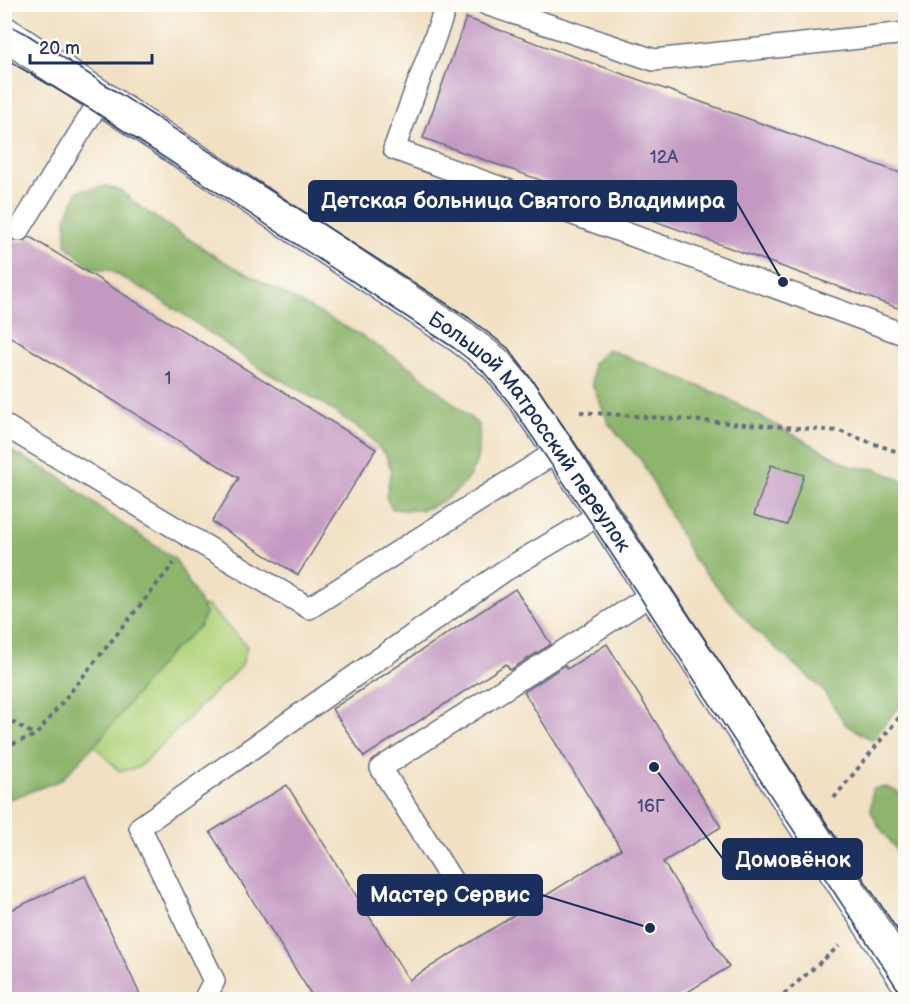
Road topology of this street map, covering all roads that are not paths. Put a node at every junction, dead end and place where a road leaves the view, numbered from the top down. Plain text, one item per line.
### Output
1 (447, 4) edge
2 (486, 4) edge
3 (4, 33) edge
4 (906, 33) edge
5 (102, 97) junction
6 (19, 230) dead end
7 (906, 335) edge
8 (4, 425) edge
9 (559, 450) junction
10 (602, 513) junction
11 (654, 593) junction
12 (456, 887) dead end
13 (906, 979) edge
14 (204, 999) edge

1 - 7 lane
2 - 4 lane
3 - 5 street, Большой Матросский переулок
5 - 6 lane
5 - 9 street, Большой Матросский переулок
8 - 9 lane
9 - 10 street, Большой Матросский переулок
10 - 11 street, Большой Матросский переулок
10 - 14 lane
11 - 12 lane
11 - 13 street, Большой Матросский переулок

